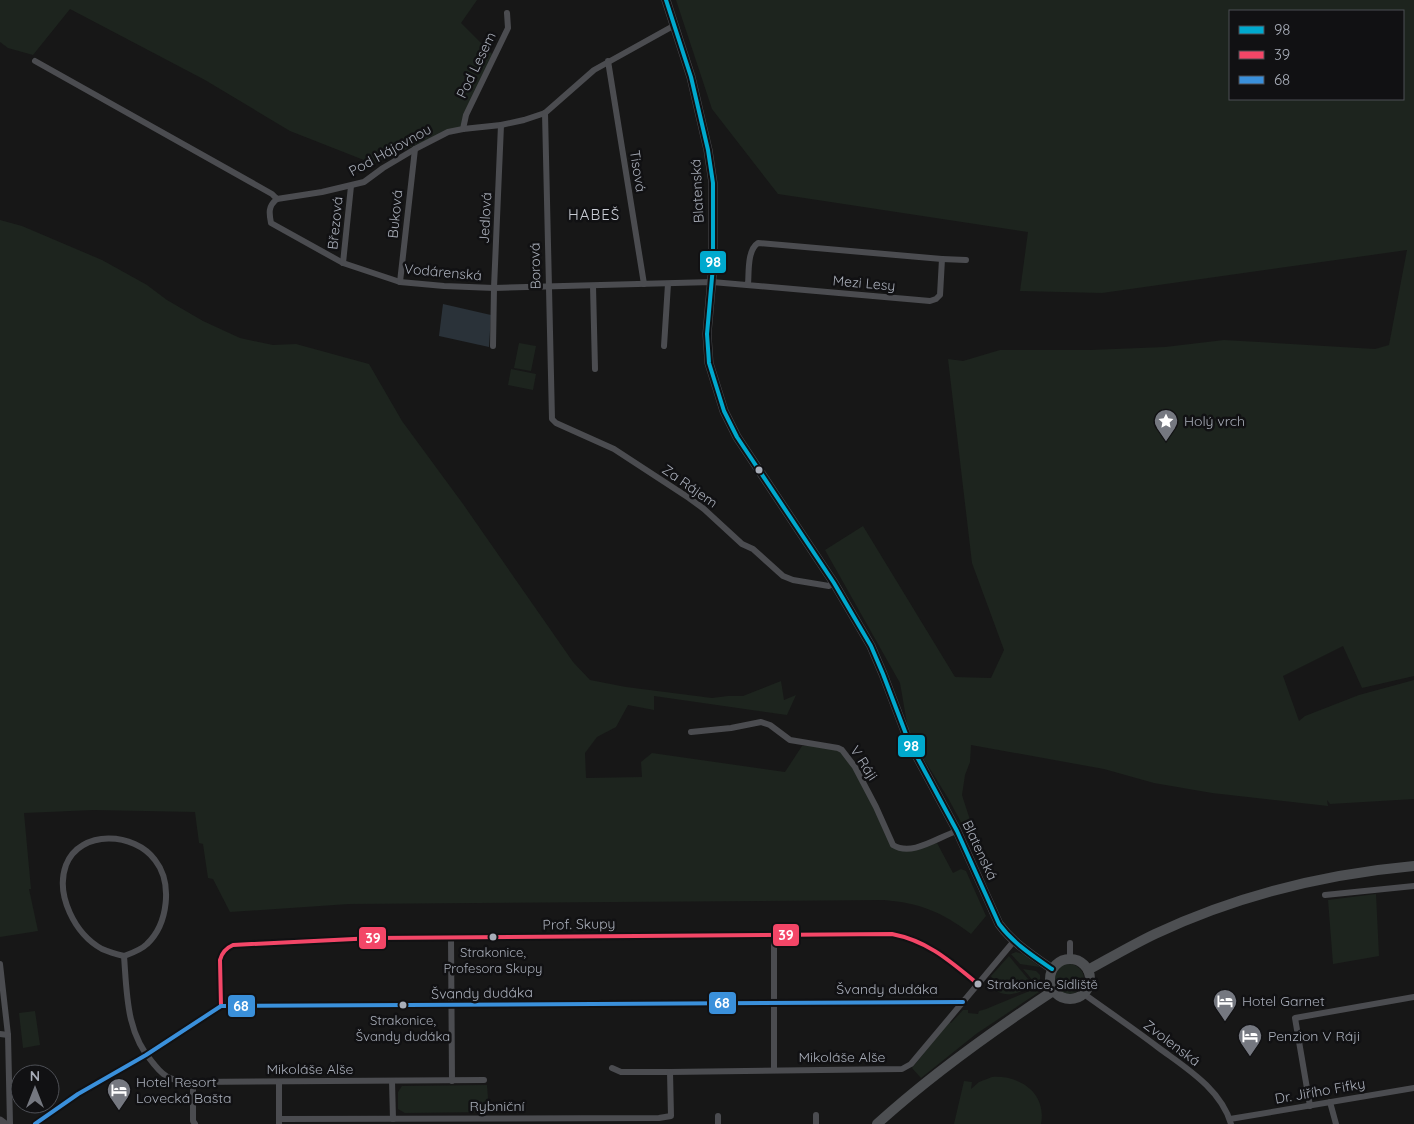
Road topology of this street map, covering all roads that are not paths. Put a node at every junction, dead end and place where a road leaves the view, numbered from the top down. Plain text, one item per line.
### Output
1 (666, 0) edge
2 (507, 13) dead end
3 (675, 25) junction
4 (35, 61) dead end
5 (608, 61) junction
6 (545, 113) junction
7 (501, 125) junction
8 (463, 129) junction
9 (415, 149) junction
10 (351, 186) junction
11 (277, 199) junction
12 (942, 259) junction
13 (966, 260) dead end
14 (343, 263) junction
15 (400, 282) junction
16 (712, 282) junction
17 (644, 284) junction
18 (668, 284) junction
19 (748, 285) junction
20 (593, 286) junction
21 (548, 287) junction
22 (494, 288) junction
23 (494, 346) dead end
24 (664, 346) dead end
25 (595, 369) dead end
26 (552, 419) joint
27 (834, 583) junction
28 (691, 732) dead end
29 (957, 831) junction
30 (1414, 866) edge
31 (1414, 886) edge
32 (1325, 895) dead end
33 (774, 934) junction
34 (451, 938) junction
35 (1014, 941) junction
36 (1070, 943) dead end
37 (124, 956) junction
38 (1070, 959) junction
39 (0, 964) edge
40 (1052, 969) junction
41 (1088, 970) junction
42 (1, 978) edge
43 (978, 984) junction
44 (1052, 991) junction
45 (1084, 994) junction
46 (1414, 997) edge
47 (774, 1002) junction
48 (963, 1002) junction
49 (222, 1006) junction
50 (452, 1006) junction
51 (0, 1034) edge
52 (8, 1035) junction
53 (146, 1055) junction
54 (612, 1068) dead end
55 (774, 1070) junction
56 (670, 1072) junction
57 (452, 1080) junction
58 (484, 1080) dead end
59 (392, 1081) junction
60 (193, 1082) junction
61 (279, 1082) junction
62 (1414, 1088) edge
63 (1330, 1102) junction
64 (1310, 1106) junction
65 (816, 1115) dead end
66 (718, 1116) dead end
67 (393, 1119) junction
68 (0, 1121) edge
69 (550, 1121) edge
70 (279, 1122) edge
71 (1230, 1122) edge
72 (193, 1123) edge
73 (4, 1124) edge
74 (10, 1124) edge
75 (35, 1124) edge
76 (718, 1124) edge
77 (816, 1124) edge
78 (876, 1124) edge
79 (1336, 1124) edge

1 - 3 street, Blatenská
2 - 8 street, Pod Lesem
3 - 5 street, Pod Hájovnou
3 - 16 street, Blatenská
4 - 11 street
5 - 6 street, Pod Hájovnou
5 - 17 street, Tisová
6 - 7 street, Pod Hájovnou
6 - 21 street, Borová
7 - 8 street, Pod Hájovnou
7 - 22 street, Jedlová
8 - 9 street, Pod Hájovnou
9 - 10 street, Pod Hájovnou
9 - 15 street, Buková
10 - 11 street, Pod Hájovnou
10 - 14 street, Březová
11 - 14 street, Vodárenská
12 - 13 street
12 - 19 street
12 - 19 street, Mezi Lesy
14 - 15 street, Vodárenská
15 - 22 street, Vodárenská
16 - 18 street, Vodárenská
16 - 19 street, Mezi Lesy
16 - 27 street, Blatenská
17 - 18 street, Vodárenská
17 - 20 street, Vodárenská
18 - 24 street
20 - 21 street, Vodárenská
20 - 25 street
21 - 22 street, Vodárenská
21 - 26 street, Borová
22 - 23 street, Jedlová
26 - 27 street, Za Rájem
27 - 29 street, Blatenská
28 - 29 street, V Ráji
29 - 35 street, Blatenská
30 - 41 main road
31 - 32 street
33 - 34 street, Prof. Skupy
33 - 43 street, Prof. Skupy
33 - 47 street
34 - 49 street, Prof. Skupy
34 - 50 street
35 - 40 street, Blatenská
35 - 43 street, Mikoláše Alše
36 - 38 street
37 - 37 street
37 - 53 street, Mikoláše Alše
38 - 40 main road
38 - 41 main road
39 - 42 street
40 - 44 main road
41 - 45 main road
42 - 52 street
43 - 48 street, Mikoláše Alše
44 - 45 main road
44 - 78 main road
45 - 71 street, Zvolenská
46 - 64 street
47 - 48 street, Švandy dudáka
47 - 50 street, Švandy dudáka
47 - 55 street
48 - 55 street, Mikoláše Alše
49 - 50 street, Švandy dudáka
49 - 53 street
50 - 57 street
51 - 52 street
52 - 74 street
53 - 60 street, Mikoláše Alše
53 - 75 street
54 - 56 street, Mikoláše Alše
55 - 56 street, Mikoláše Alše
56 - 69 street, Rybniční
57 - 58 street, Mikoláše Alše
57 - 59 street, Mikoláše Alše
59 - 61 street, Mikoláše Alše
59 - 67 street
60 - 61 street, Mikoláše Alše
60 - 72 street
61 - 70 street
62 - 63 street, Dr. Jiřího Fifky
63 - 64 street, Dr. Jiřího Fifky
63 - 79 street
64 - 71 street, Dr. Jiřího Fifky
65 - 77 street
66 - 76 street
67 - 69 street, Rybniční
67 - 70 street, Rybniční
68 - 73 street

